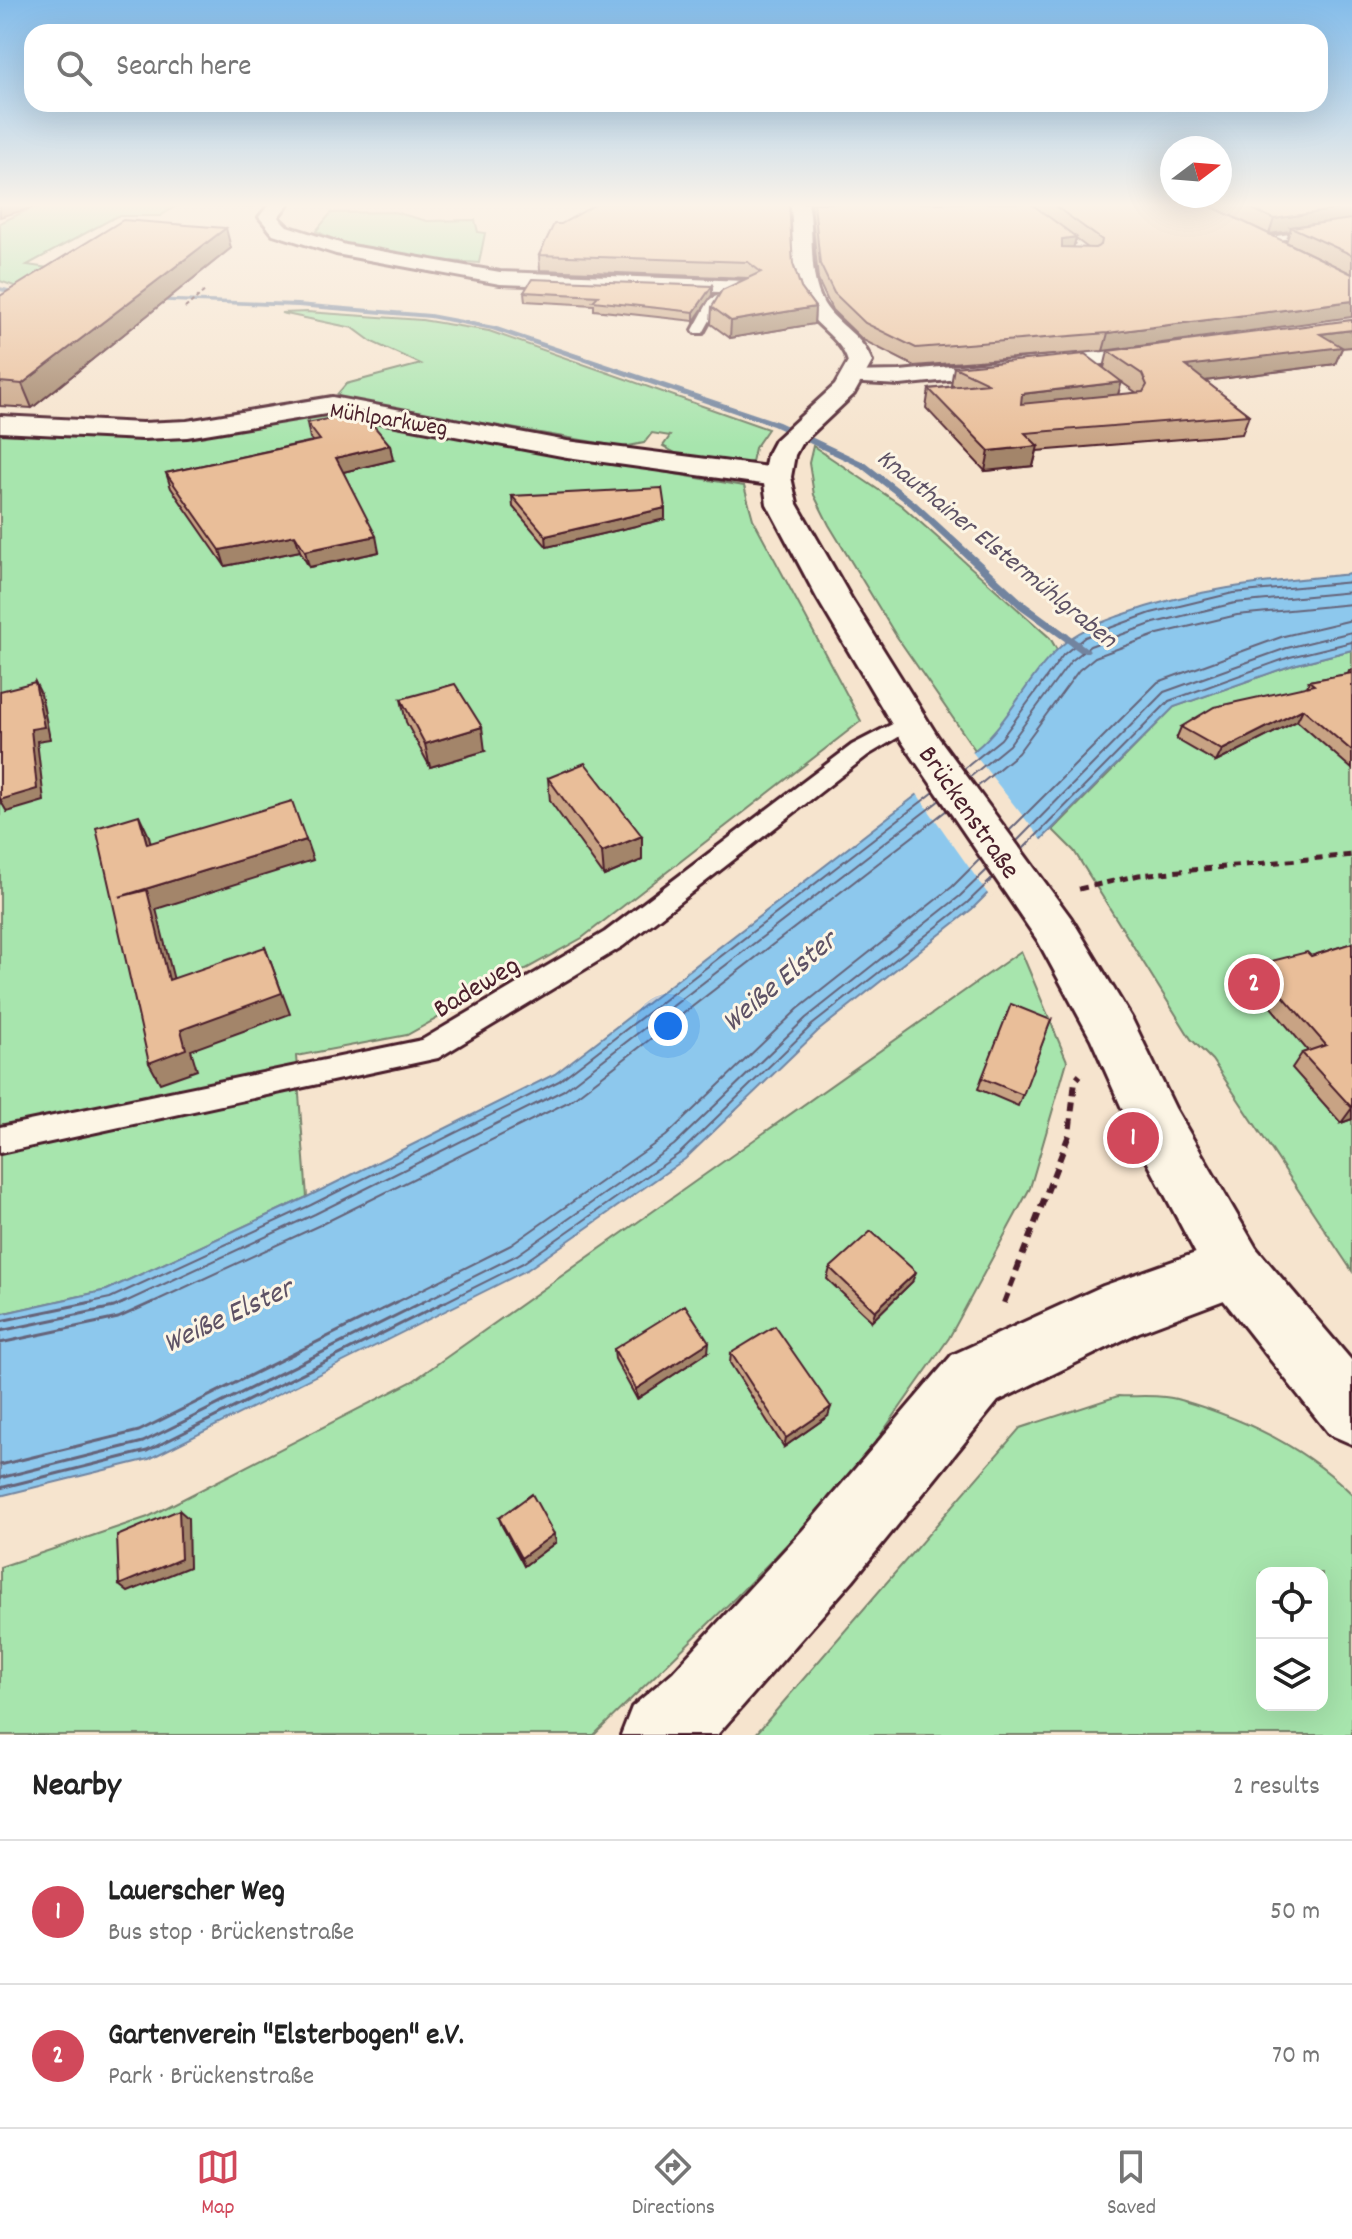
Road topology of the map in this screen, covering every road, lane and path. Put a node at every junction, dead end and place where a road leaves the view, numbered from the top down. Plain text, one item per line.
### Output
1 (663, 284) edge
2 (807, 284) edge
3 (746, 287) joint
4 (206, 290) dead end
5 (185, 308) dead end
6 (699, 330) dead end
7 (1185, 350) edge
8 (854, 377) junction
9 (0, 424) edge
10 (779, 466) junction
11 (917, 732) junction
12 (1352, 855) edge
13 (1034, 900) junction
14 (1114, 1034) junction
15 (0, 1140) edge
16 (1235, 1268) junction
17 (975, 1378) junction
18 (1352, 1411) edge
19 (660, 1735) edge

1 - 3 street
2 - 8 street
3 - 6 lane
4 - 5 path
7 - 8 street
8 - 10 street
9 - 10 street, Mühlparkweg
10 - 11 street, Brückenstraße
11 - 13 street, Brückenstraße
11 - 15 lane, Badeweg
12 - 13 path
13 - 14 street, Brückenstraße
14 - 16 street, Brückenstraße
14 - 17 path
16 - 17 street
16 - 18 street, Brückenstraße
17 - 19 street

